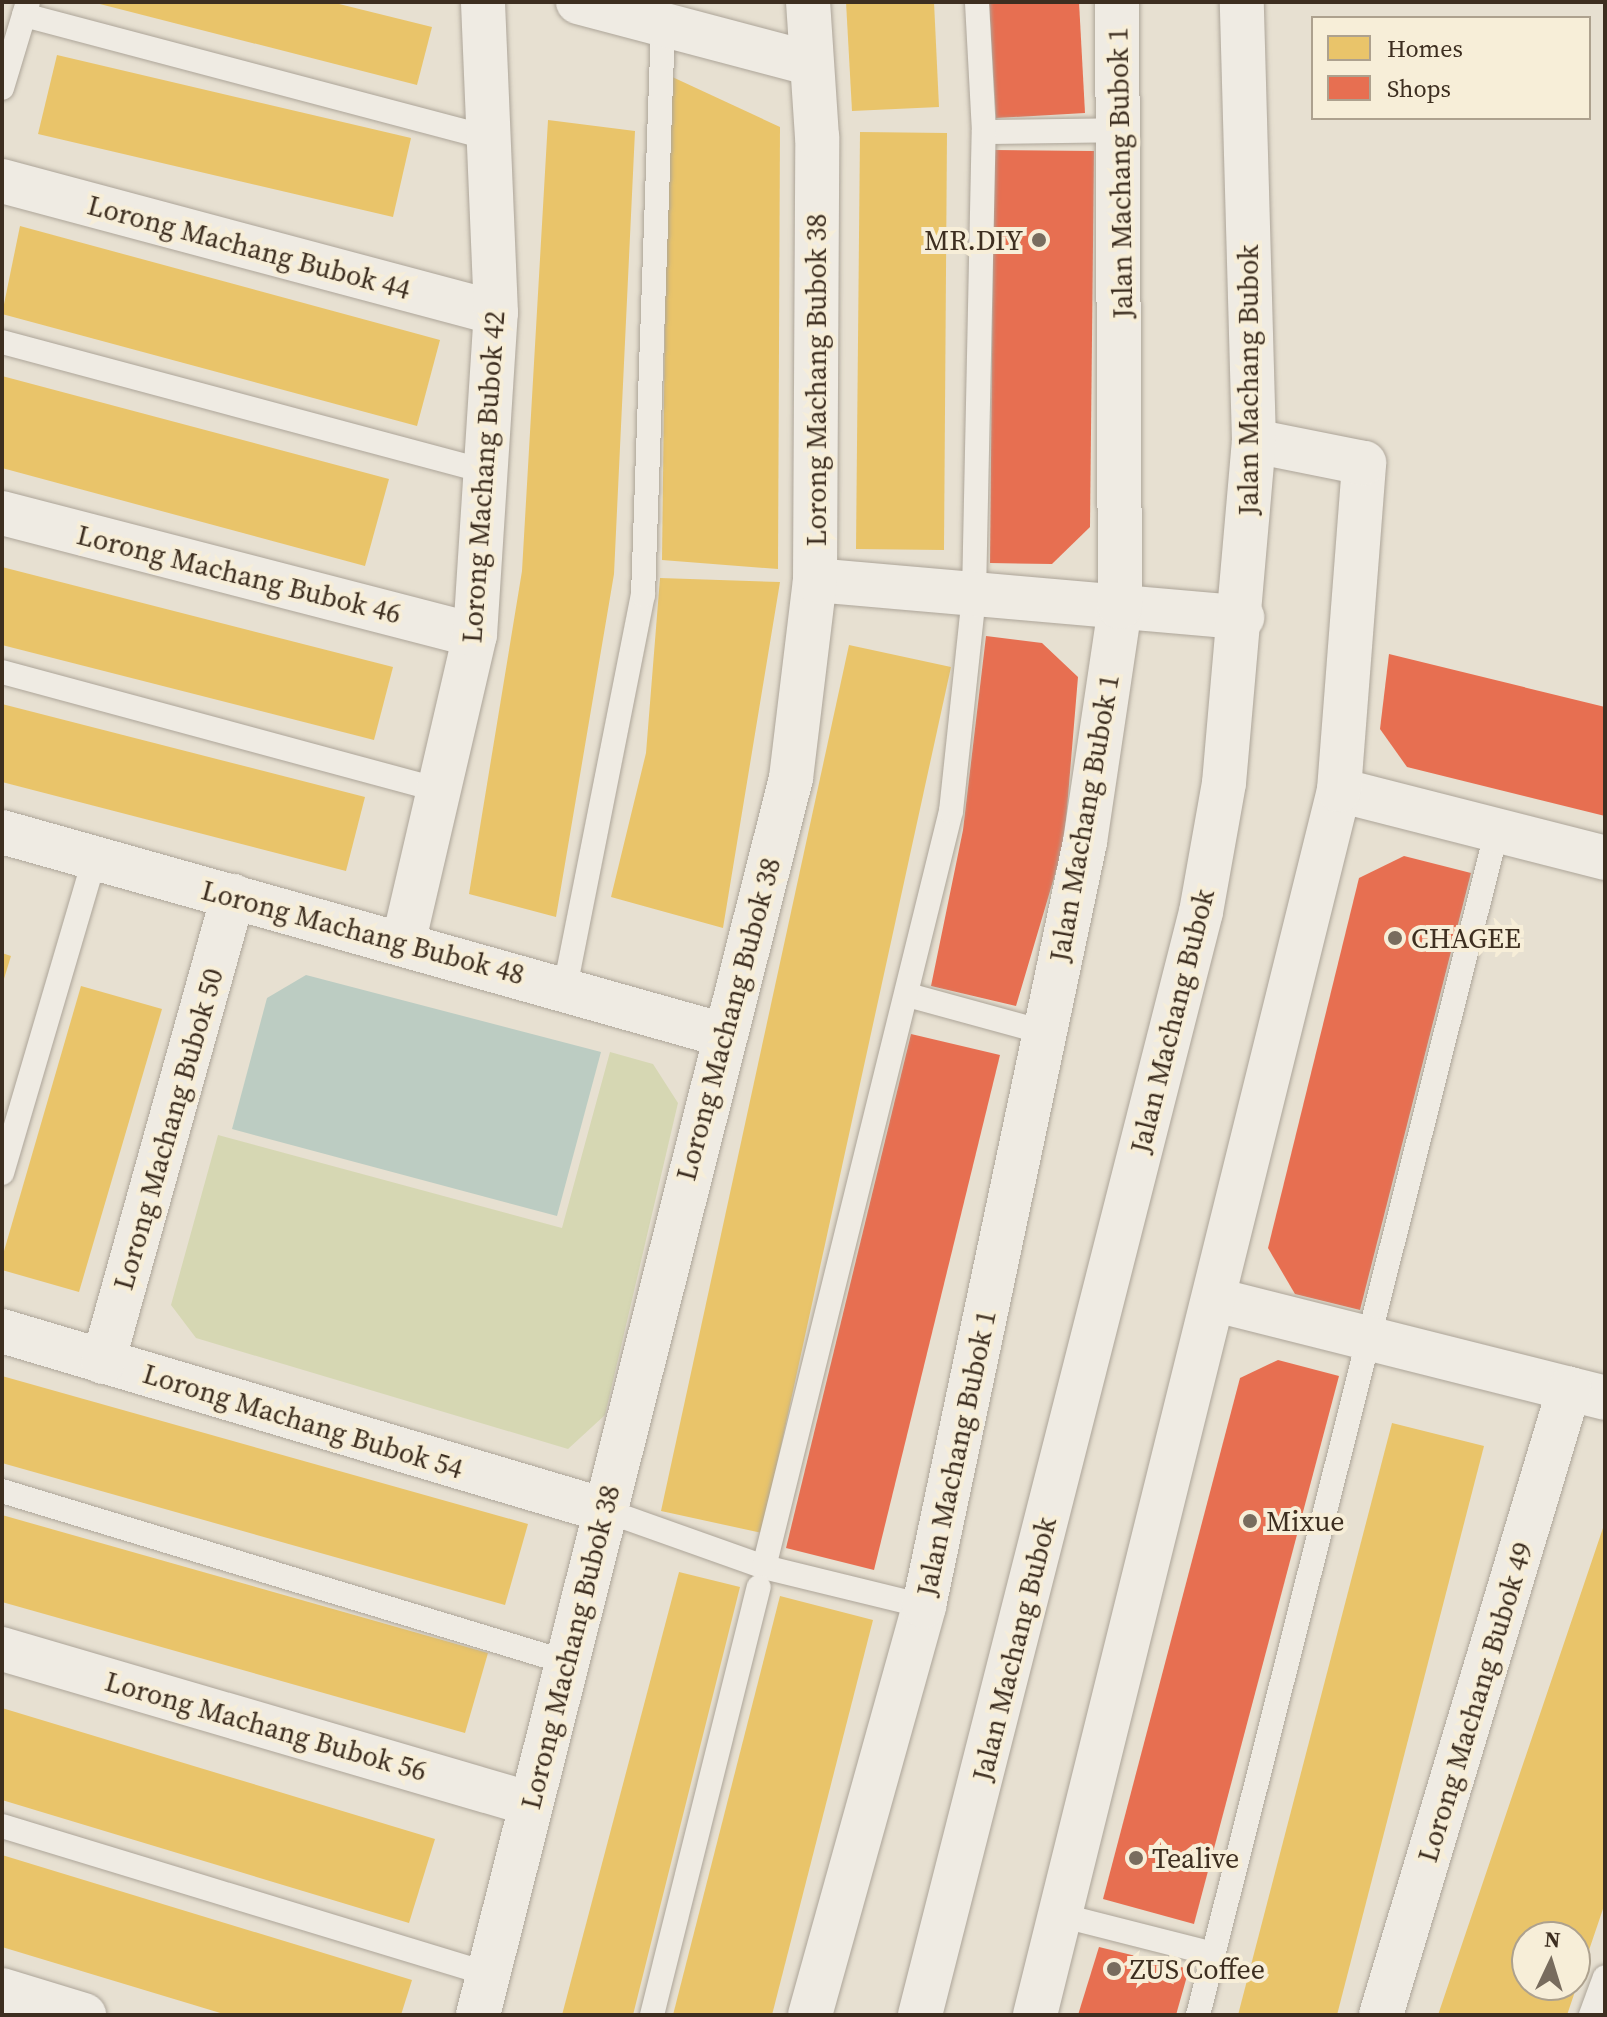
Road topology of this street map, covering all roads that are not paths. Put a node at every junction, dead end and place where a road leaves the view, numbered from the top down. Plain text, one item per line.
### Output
1 (483, 2) edge
2 (578, 2) edge
3 (808, 2) edge
4 (977, 2) edge
5 (1117, 2) edge
6 (1242, 2) edge
7 (26, 8) edge
8 (663, 24) junction
9 (809, 63) junction
10 (2, 88) edge
11 (1123, 130) junction
12 (984, 132) junction
13 (485, 137) junction
14 (2, 181) edge
15 (496, 313) junction
16 (2, 342) edge
17 (1254, 441) junction
18 (488, 472) junction
19 (2, 513) edge
20 (815, 580) junction
21 (974, 594) junction
22 (1120, 607) junction
23 (1242, 617) junction
24 (475, 635) junction
25 (2, 672) edge
26 (1339, 790) junction
27 (443, 791) junction
28 (1497, 830) junction
29 (2, 832) edge
30 (95, 858) junction
31 (1605, 858) edge
32 (233, 896) junction
33 (403, 944) junction
34 (565, 988) junction
35 (908, 995) junction
36 (1043, 1032) junction
37 (723, 1035) junction
38 (2, 1173) edge
39 (1216, 1300) junction
40 (2, 1331) edge
41 (1369, 1339) junction
42 (103, 1362) junction
43 (1587, 1394) edge
44 (2, 1491) edge
45 (604, 1510) junction
46 (762, 1577) junction
47 (922, 1614) junction
48 (2, 1649) edge
49 (566, 1662) junction
50 (531, 1804) junction
51 (2, 1826) edge
52 (1060, 1915) junction
53 (1213, 1954) junction
54 (1605, 1977) edge
55 (2, 1990) edge
56 (483, 1995) edge
57 (69, 2013) edge
58 (652, 2015) edge
59 (810, 2015) edge
60 (920, 2015) edge
61 (1035, 2015) edge
62 (1198, 2015) edge
63 (1381, 2015) edge
64 (1591, 2015) edge

1 - 13 street, Lorong Machang Bubok 42
2 - 8 street
3 - 9 street, Lorong Machang Bubok 38
4 - 12 lane
5 - 11 street, Jalan Machang Bubok 1
6 - 17 street, Jalan Machang Bubok
7 - 10 lane
7 - 13 lane
8 - 9 street
8 - 34 lane
9 - 20 street, Lorong Machang Bubok 38
11 - 12 lane
11 - 22 street, Jalan Machang Bubok 1
12 - 21 lane
13 - 15 street, Lorong Machang Bubok 42
14 - 15 street, Lorong Machang Bubok 44
15 - 18 street, Lorong Machang Bubok 42
16 - 18 lane
17 - 23 street, Jalan Machang Bubok
17 - 26 street
18 - 24 street, Lorong Machang Bubok 42
19 - 24 street, Lorong Machang Bubok 46
20 - 21 street
20 - 37 street, Lorong Machang Bubok 38
21 - 22 street
21 - 35 lane
22 - 23 street
22 - 36 street, Jalan Machang Bubok 1
23 - 60 street, Jalan Machang Bubok
24 - 27 street, Lorong Machang Bubok 42
25 - 27 lane
26 - 28 street
26 - 39 street
27 - 33 street, Lorong Machang Bubok 42
28 - 31 street
28 - 41 lane
29 - 30 street, Lorong Machang Bubok 48
30 - 32 street, Lorong Machang Bubok 48
30 - 38 lane
32 - 33 street, Lorong Machang Bubok 48
32 - 42 street, Lorong Machang Bubok 50
33 - 34 street, Lorong Machang Bubok 48
34 - 37 street, Lorong Machang Bubok 48
35 - 36 lane
35 - 46 lane
36 - 47 street, Jalan Machang Bubok 1
37 - 45 street, Lorong Machang Bubok 38
39 - 41 street
39 - 52 street
40 - 42 street, Lorong Machang Bubok 54
41 - 43 street
41 - 53 lane
42 - 45 street, Lorong Machang Bubok 54
43 - 63 street, Lorong Machang Bubok 49
44 - 49 lane
45 - 46 lane
45 - 49 street, Lorong Machang Bubok 38
46 - 47 lane
46 - 58 lane
47 - 59 street, Jalan Machang Bubok 1
48 - 50 street, Lorong Machang Bubok 56
49 - 50 street, Lorong Machang Bubok 38
50 - 56 street, Lorong Machang Bubok 38
51 - 56 lane
52 - 53 lane
52 - 61 street
53 - 62 lane
54 - 64 lane
55 - 57 street

